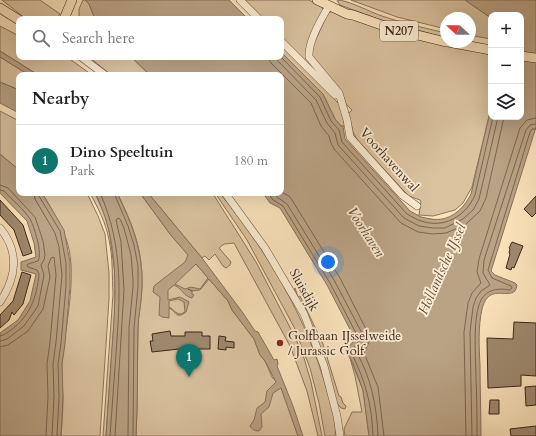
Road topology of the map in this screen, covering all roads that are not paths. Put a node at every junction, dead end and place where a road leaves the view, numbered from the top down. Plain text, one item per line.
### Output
1 (72, 0) edge
2 (240, 0) edge
3 (317, 0) edge
4 (0, 3) edge
5 (328, 3) edge
6 (0, 8) edge
7 (65, 16) edge
8 (256, 16) edge
9 (16, 18) edge
10 (440, 40) edge
11 (284, 44) edge
12 (476, 48) edge
13 (488, 50) edge
14 (524, 56) edge
15 (535, 58) edge
16 (86, 60) edge
17 (101, 72) edge
18 (342, 102) junction
19 (228, 196) edge
20 (417, 206) dead end
21 (0, 228) edge
22 (0, 302) edge
23 (340, 436) edge

1 - 7 main road
2 - 8 street
3 - 5 main road, N207
4 - 9 main road
5 - 10 main road, N207
5 - 18 street, Voorhavenwal
6 - 9 main road
11 - 18 street, Voorhavenwal
12 - 13 main road, N207
14 - 15 main road
16 - 17 street
18 - 20 street, Voorhavenwal
19 - 23 street, Sluisdijk
21 - 22 street

